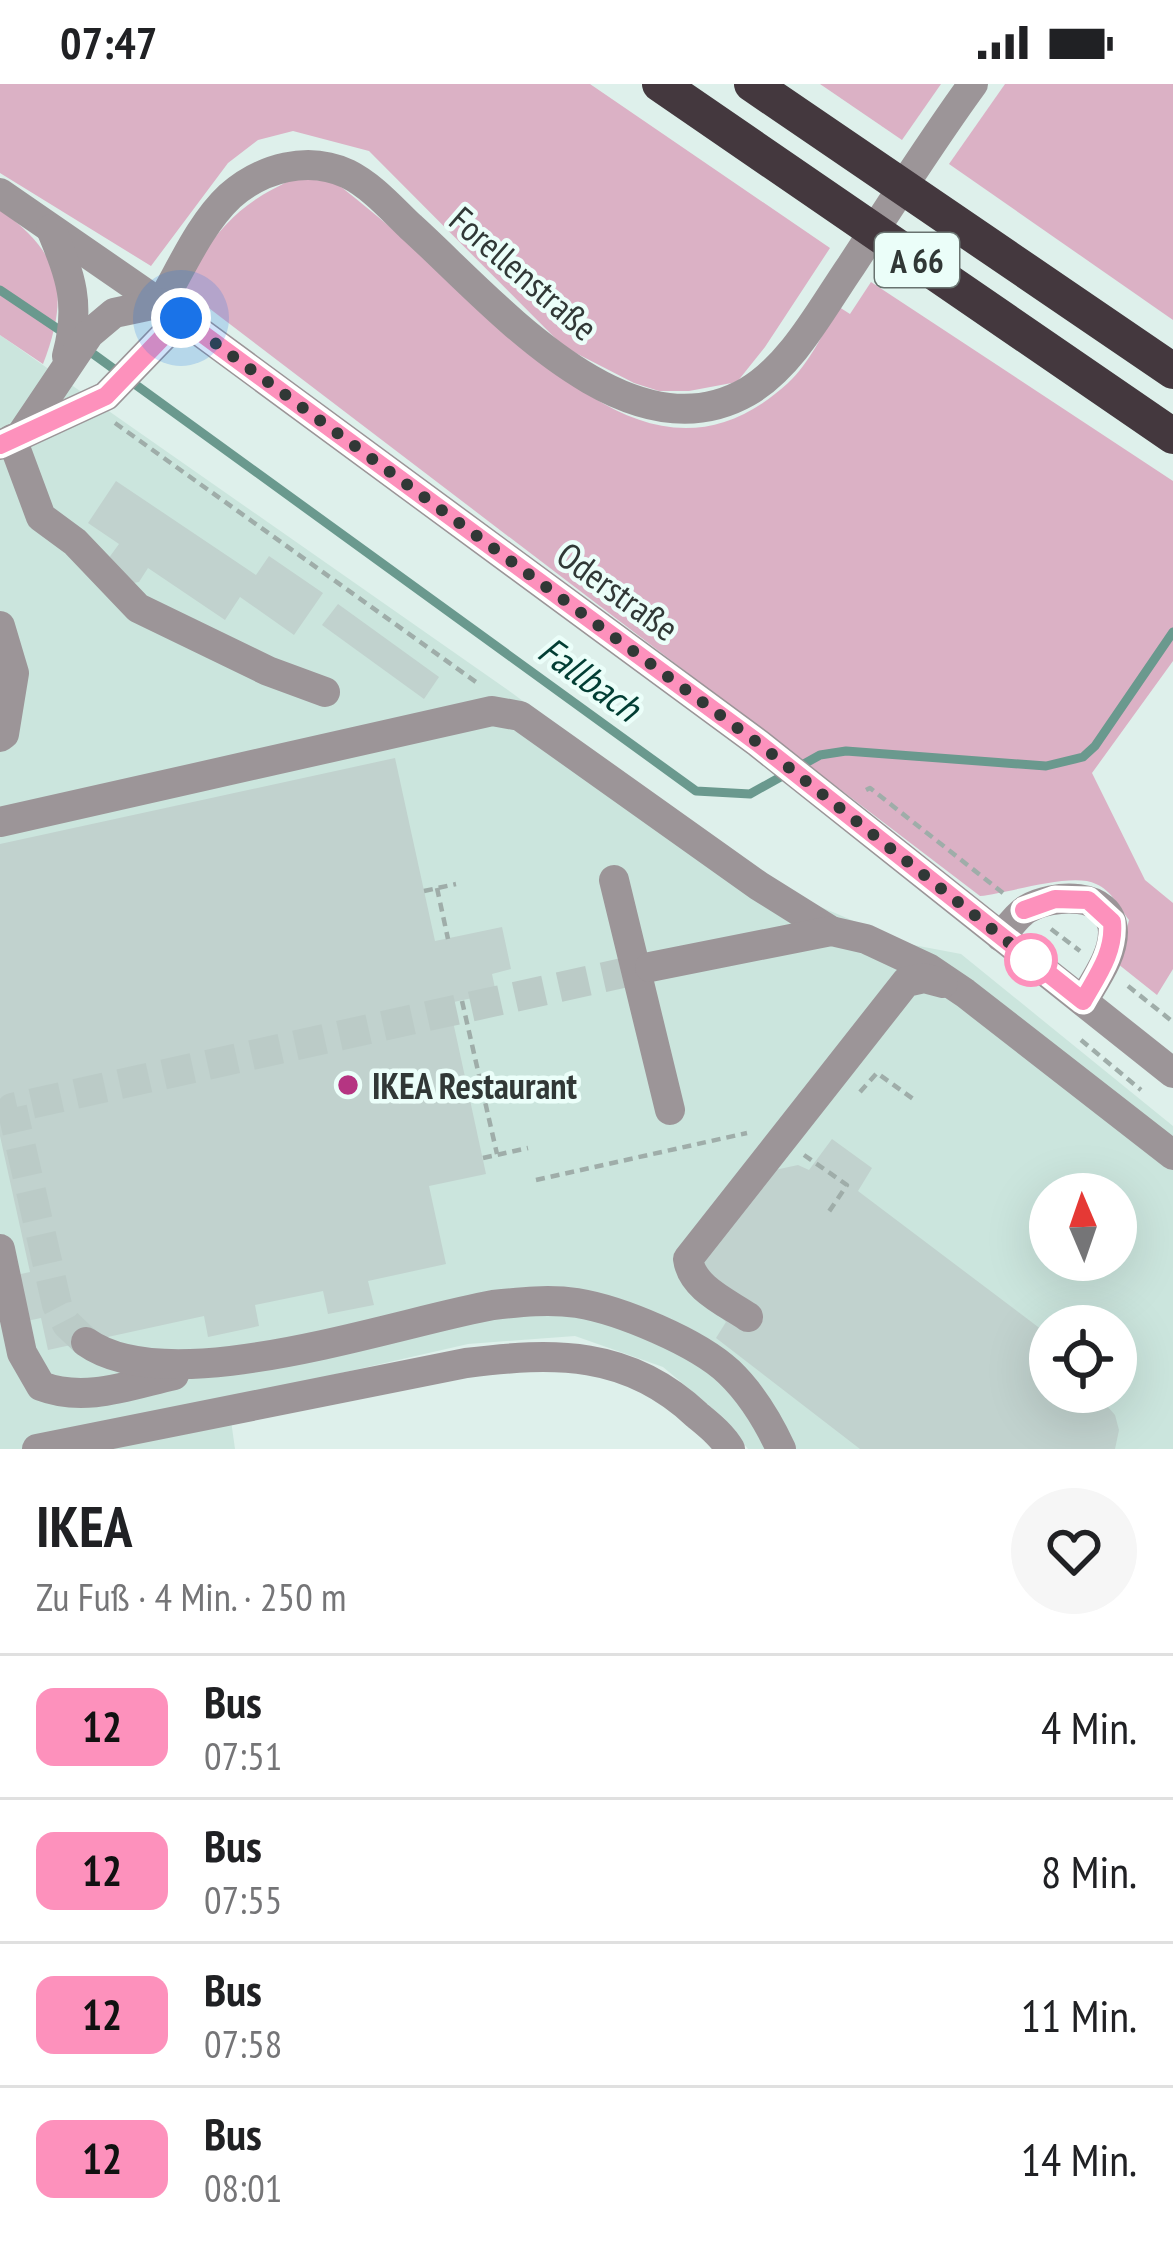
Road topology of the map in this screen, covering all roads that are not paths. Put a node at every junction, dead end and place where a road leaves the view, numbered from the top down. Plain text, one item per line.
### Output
1 (660, 84) edge
2 (752, 84) edge
3 (973, 84) edge
4 (0, 194) edge
5 (50, 228) junction
6 (171, 311) junction
7 (82, 329) junction
8 (1173, 371) edge
9 (1173, 436) edge
10 (11, 440) edge
11 (0, 626) edge
12 (326, 692) dead end
13 (0, 737) edge
14 (0, 821) edge
15 (614, 880) dead end
16 (831, 931) junction
17 (1000, 937) junction
18 (650, 967) tunnel mouth
19 (964, 993) junction
20 (1083, 1001) junction
21 (1173, 1073) edge
22 (670, 1110) dead end
23 (1173, 1155) edge
24 (0, 1249) edge
25 (748, 1317) dead end
26 (86, 1342) tunnel mouth
27 (234, 1363) junction
28 (37, 1449) edge
29 (730, 1449) edge
30 (781, 1449) edge

1 - 9 highway, A 66
2 - 8 highway, A 66
3 - 6 street, Forellenstraße
4 - 5 street, Oderstraße
5 - 6 street, Oderstraße
5 - 7 street
6 - 7 street
6 - 10 street, Forellenstraße
6 - 17 street, Oderstraße
7 - 10 street
10 - 12 street
11 - 13 street
14 - 16 street
15 - 22 street
16 - 18 street
16 - 19 street
17 - 20 street, Oderstraße
17 - 20 street
19 - 23 street
19 - 25 street
20 - 21 street, Oderstraße
24 - 27 street
26 - 27 street
27 - 30 street
28 - 29 street

